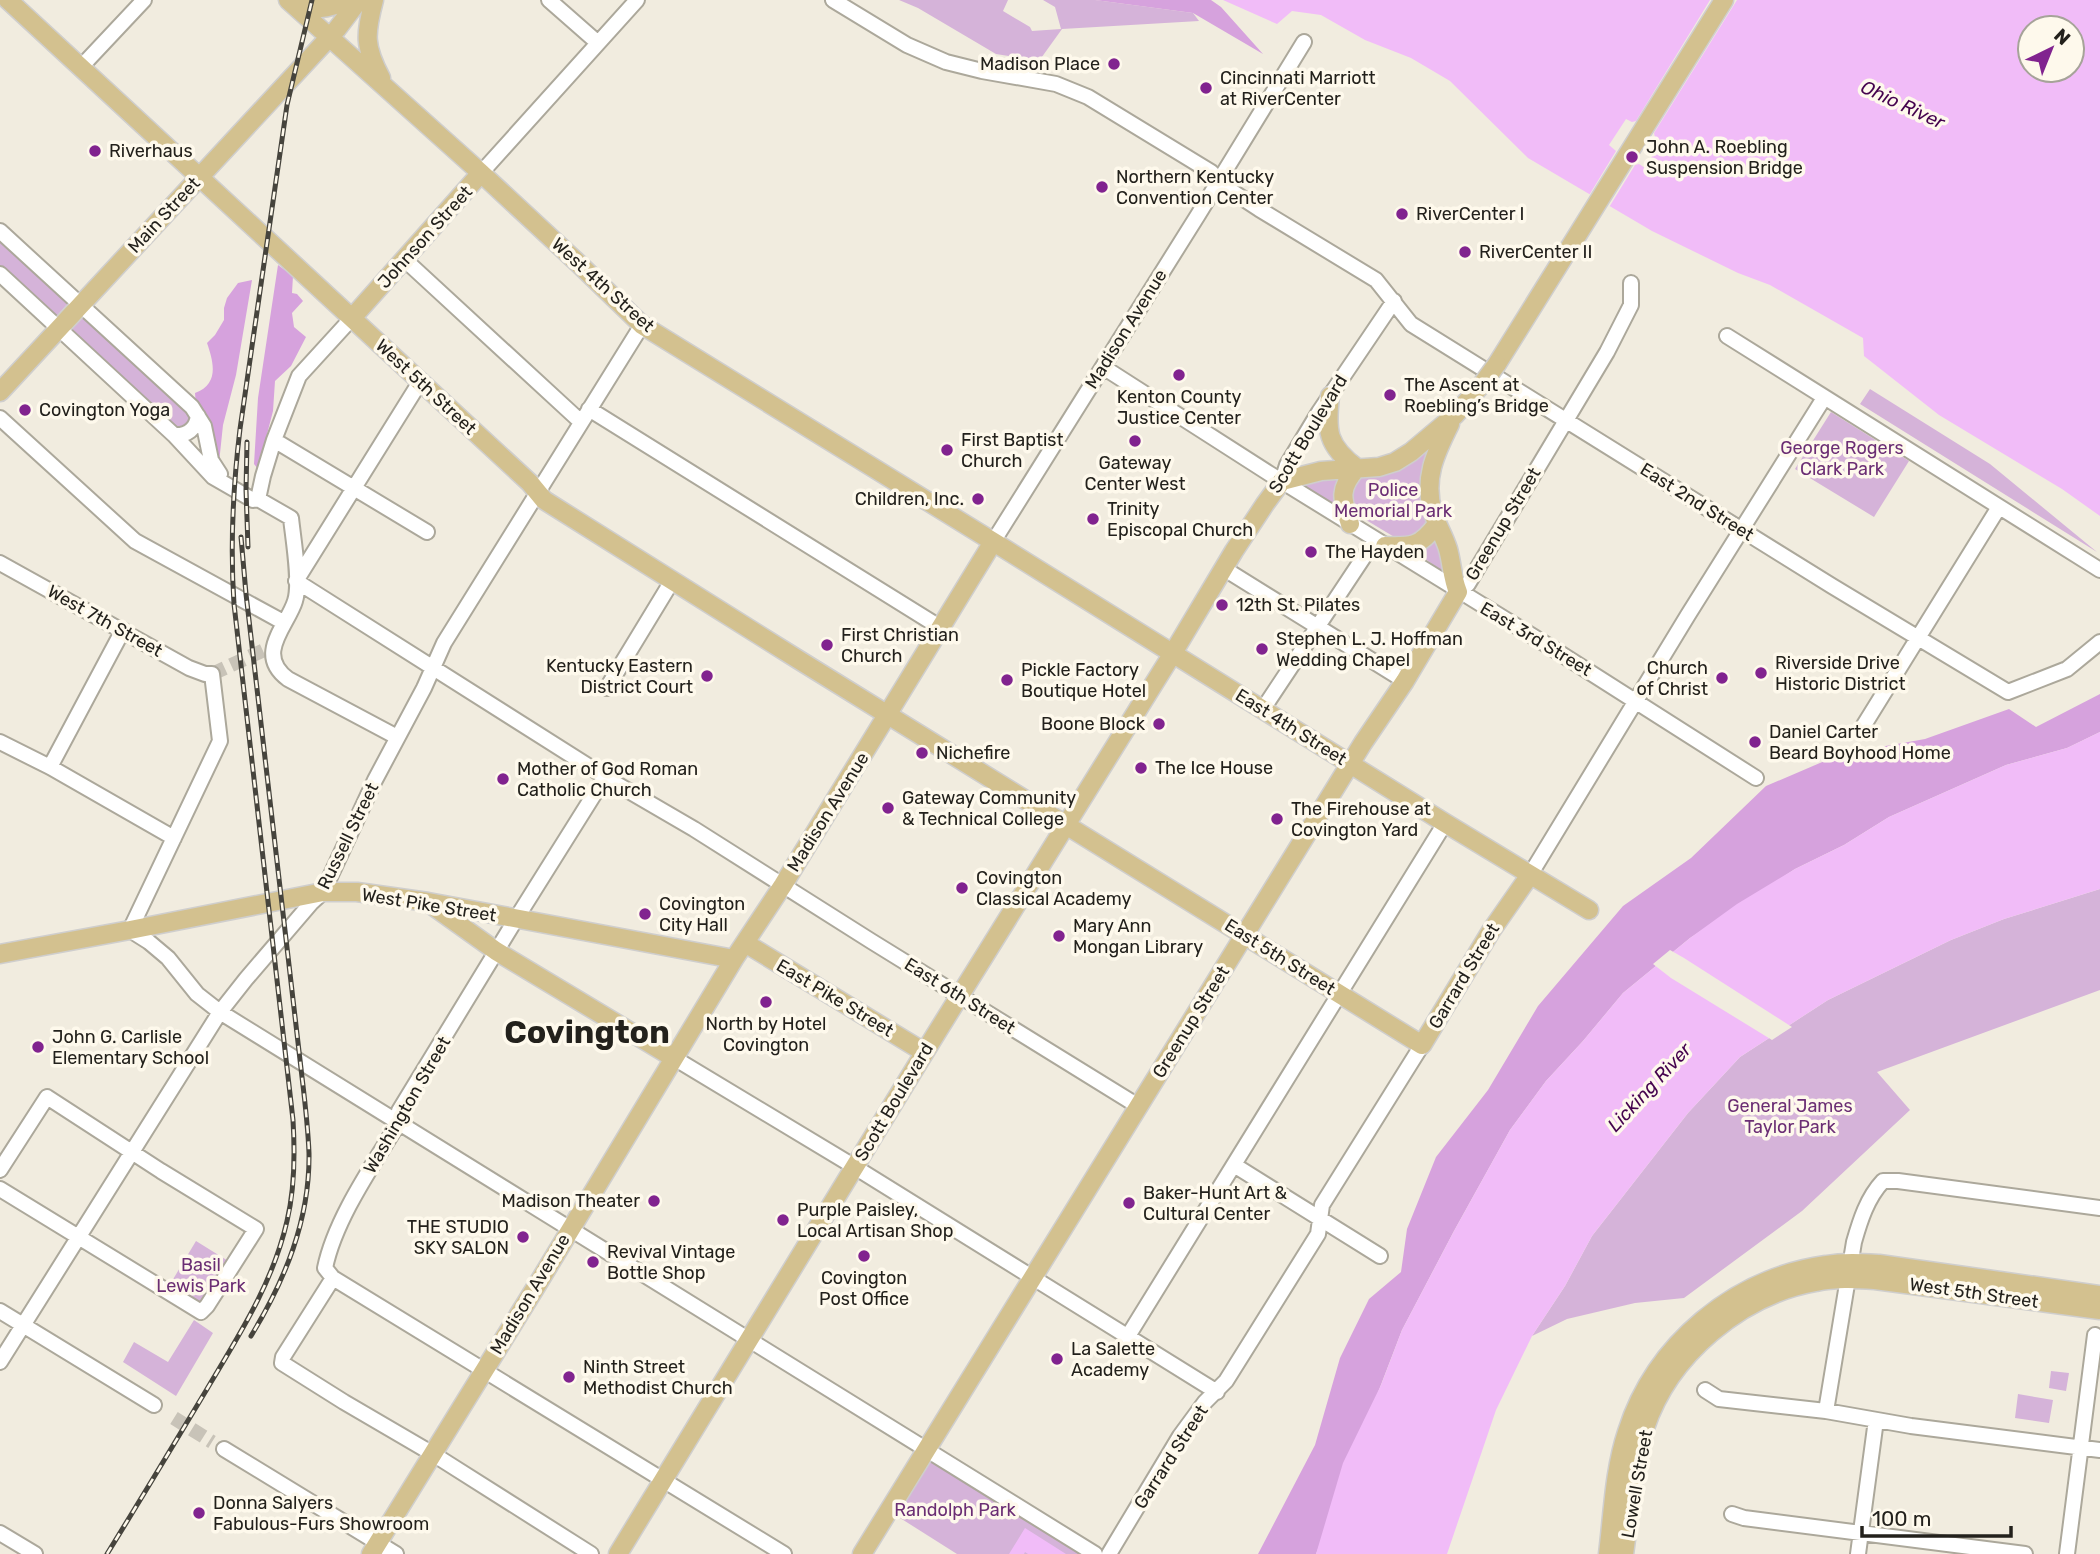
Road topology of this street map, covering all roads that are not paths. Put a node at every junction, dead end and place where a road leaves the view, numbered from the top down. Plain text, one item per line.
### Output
1 (8, 0) edge
2 (144, 0) edge
3 (347, 0) edge
4 (359, 0) edge
5 (374, 0) edge
6 (549, 0) edge
7 (637, 0) edge
8 (833, 0) edge
9 (1724, 0) edge
10 (289, 1) edge
11 (329, 38) junction
12 (1304, 42) dead end
13 (598, 43) junction
14 (81, 67) junction
15 (388, 90) junction
16 (481, 173) junction
17 (201, 176) junction
18 (1219, 180) junction
19 (0, 230) edge
20 (405, 260) junction
21 (0, 274) edge
22 (1631, 283) dead end
23 (1394, 301) junction
24 (81, 305) junction
25 (352, 318) junction
26 (642, 325) junction
27 (59, 329) junction
28 (1727, 336) dead end
29 (1103, 367) junction
30 (420, 382) junction
31 (0, 392) edge
32 (1330, 396) junction
33 (1824, 398) junction
34 (589, 409) junction
35 (1455, 415) junction
36 (198, 416) junction
37 (0, 418) edge
38 (1565, 420) junction
39 (581, 422) junction
40 (174, 435) junction
41 (274, 440) junction
42 (1357, 468) junction
43 (1282, 481) junction
44 (355, 487) junction
45 (537, 493) junction
46 (258, 499) junction
47 (1999, 507) junction
48 (1350, 524) junction
49 (1437, 524) junction
50 (1742, 530) junction
51 (427, 532) dead end
52 (993, 542) junction
53 (1380, 543) junction
54 (0, 563) edge
55 (1223, 568) junction
56 (2100, 570) edge
57 (296, 581) junction
58 (672, 581) junction
59 (1458, 592) junction
60 (283, 622) junction
61 (1317, 625) junction
62 (941, 628) junction
63 (123, 631) junction
64 (1917, 638) junction
65 (2100, 642) edge
66 (1173, 653) junction
67 (432, 668) junction
68 (1405, 681) junction
69 (607, 688) dead end
70 (1636, 701) junction
71 (1263, 709) junction
72 (889, 715) junction
73 (1864, 725) dead end
74 (397, 737) junction
75 (0, 742) edge
76 (1351, 764) junction
77 (50, 767) junction
78 (605, 777) junction
79 (1756, 778) dead end
80 (1445, 823) junction
81 (1066, 825) junction
82 (174, 838) junction
83 (1530, 875) junction
84 (783, 885) junction
85 (323, 892) junction
86 (428, 902) junction
87 (1589, 910) dead end
88 (516, 919) junction
89 (130, 930) junction
90 (1245, 935) junction
91 (745, 943) junction
92 (496, 951) junction
93 (0, 954) edge
94 (734, 959) junction
95 (1340, 994) junction
96 (959, 996) junction
97 (220, 1012) junction
98 (1422, 1045) junction
99 (924, 1052) junction
100 (674, 1058) junction
101 (1138, 1106) junction
102 (399, 1122) junction
103 (133, 1152) junction
104 (1234, 1165) junction
105 (854, 1167) junction
106 (0, 1170) edge
107 (0, 1189) edge
108 (2100, 1208) edge
109 (1321, 1219) junction
110 (570, 1229) junction
111 (78, 1237) junction
112 (1380, 1256) dead end
113 (1850, 1271) junction
114 (1034, 1277) junction
115 (333, 1278) junction
116 (2100, 1295) edge
117 (2100, 1310) edge
118 (0, 1311) edge
119 (23, 1325) junction
120 (2095, 1335) dead end
121 (1128, 1336) junction
122 (750, 1340) junction
123 (0, 1362) edge
124 (484, 1370) junction
125 (1705, 1390) dead end
126 (1217, 1392) junction
127 (154, 1405) dead end
128 (1826, 1411) junction
129 (1876, 1420) junction
130 (2081, 1447) junction
131 (224, 1449) tunnel mouth
132 (927, 1449) junction
133 (2100, 1450) edge
134 (433, 1454) junction
135 (664, 1479) junction
136 (1732, 1514) dead end
137 (1861, 1532) junction
138 (0, 1533) edge
139 (375, 1549) edge
140 (35, 1554) edge
141 (396, 1554) edge
142 (591, 1554) edge
143 (618, 1554) edge
144 (784, 1554) edge
145 (862, 1554) edge
146 (1096, 1554) edge
147 (1110, 1554) edge
148 (1608, 1554) edge
149 (1624, 1554) edge
150 (1858, 1554) edge
151 (2025, 1554) edge
152 (2067, 1554) edge

1 - 14 main road, West 5th Street
2 - 14 street
3 - 10 main road
4 - 11 main road, Main Street
5 - 15 main road
6 - 13 street
7 - 13 street, Johnson Street
8 - 18 street, East 2nd Street
9 - 35 main road, bridge
10 - 11 main road, West 4th Street
11 - 15 main road, West 4th Street
11 - 17 main road, Main Street
12 - 18 street, Madison Avenue
13 - 16 street, Johnson Street
14 - 17 main road, West 5th Street
15 - 16 main road, West 4th Street
16 - 20 main road, Johnson Street
16 - 26 main road, West 4th Street
17 - 24 main road, Main Street
17 - 25 main road, West 5th Street
18 - 23 street, East 2nd Street
18 - 29 street, Madison Avenue
19 - 24 street
20 - 25 main road, Johnson Street
20 - 39 street
21 - 27 street
22 - 38 street, Greenup Street
23 - 32 street, Scott Boulevard
23 - 38 street, East 2nd Street
24 - 27 main road, Main Street
24 - 36 street
25 - 30 main road, West 5th Street
25 - 41 street, Johnson Street
26 - 34 street, Russell Street
26 - 52 main road, West 4th Street
27 - 31 main road, Main Street
27 - 40 street
28 - 33 street
29 - 43 street, East 3rd Street
29 - 52 street, Madison Avenue
30 - 44 street
30 - 45 main road, West 5th Street
32 - 42 main road
32 - 43 street, Scott Boulevard
33 - 47 street
33 - 50 street, Garrard Street
34 - 39 street, Russell Street
34 - 62 street
35 - 42 main road
35 - 49 main road
36 - 40 street
36 - 46 street
37 - 60 street
38 - 50 street, East 2nd Street
38 - 59 street, Greenup Street
39 - 45 street, Russell Street
40 - 46 street
41 - 44 street
41 - 46 street, Johnson Street
42 - 43 main road
42 - 48 main road
43 - 48 street, East 3rd Street
43 - 55 main road, Scott Boulevard
44 - 51 street
44 - 57 street
45 - 58 main road, West 5th Street
45 - 67 street, Russell Street
46 - 57 street
47 - 56 street
47 - 64 street
48 - 53 street, East 3rd Street
49 - 53 main road
49 - 59 main road
50 - 64 street, East 2nd Street
50 - 70 street, Garrard Street
52 - 62 main road, Madison Avenue
52 - 66 main road, East 4th Street
53 - 59 street, East 3rd Street
53 - 61 street
54 - 63 street, West 7th Street
55 - 61 street
55 - 66 main road, Scott Boulevard
57 - 60 street
57 - 67 street, East 6th Street
58 - 69 street
58 - 72 main road, West 5th Street
59 - 68 main road, Greenup Street
59 - 70 street, East 3rd Street
60 - 74 street
61 - 68 street
61 - 71 street
62 - 72 main road, Madison Avenue
63 - 77 street
63 - 82 street, West 7th Street
64 - 65 street, East 2nd Street
64 - 73 street
66 - 71 main road, East 4th Street
66 - 81 main road, Scott Boulevard
67 - 74 street, Russell Street
67 - 78 street, East 6th Street
68 - 76 main road, Greenup Street
70 - 79 street, East 3rd Street
70 - 83 street, Garrard Street
71 - 76 main road, East 4th Street
72 - 81 main road, East 5th Street
72 - 84 main road, Madison Avenue
74 - 85 street, Russell Street
75 - 77 street
76 - 80 main road, East 4th Street
76 - 90 main road, Greenup Street
77 - 82 street
78 - 84 street, East 6th Street
78 - 88 street, Washington Street
80 - 83 main road, East 4th Street
80 - 95 street
81 - 90 main road, East 5th Street
81 - 96 main road, Scott Boulevard
82 - 89 street
83 - 87 main road, East 4th Street
83 - 98 main road, Garrard Street
84 - 91 main road, Madison Avenue
84 - 96 street, East 6th Street
85 - 86 main road, West Pike Street
85 - 89 main road, West Pike Street
85 - 97 street, Russell Street
86 - 88 main road, West Pike Street
86 - 92 main road
88 - 92 street, Washington Street
88 - 94 main road, West Pike Street
89 - 93 main road, West Pike Street
89 - 97 street
90 - 95 main road, East 5th Street
90 - 101 main road, Greenup Street
91 - 94 main road, Madison Avenue
91 - 99 main road, East Pike Street
92 - 100 main road
92 - 102 street, Washington Street
94 - 100 main road, Madison Avenue
95 - 98 main road, East 5th Street
95 - 104 street
96 - 99 main road, Scott Boulevard
96 - 101 street, East 6th Street
97 - 102 street
97 - 103 street, Russell Street
98 - 109 street, Garrard Street
99 - 105 main road, Scott Boulevard
100 - 105 street
100 - 110 main road, Madison Avenue
101 - 114 main road, Greenup Street
102 - 110 street
102 - 115 street, Washington Street
103 - 106 street
103 - 111 street, Russell Street
103 - 111 street
104 - 109 street
104 - 121 street
105 - 114 street
105 - 122 main road, Scott Boulevard
107 - 111 street
108 - 113 street
109 - 112 street
109 - 126 street, Garrard Street
110 - 122 street
110 - 124 main road, Madison Avenue
111 - 119 street, Russell Street
113 - 116 main road, West 5th Street
113 - 117 main road, West 5th Street
113 - 128 street
113 - 148 main road, Lowell Street
113 - 149 main road, Lowell Street
114 - 121 street
114 - 132 main road, Greenup Street
115 - 124 street
115 - 134 street
118 - 119 street
119 - 123 street, Russell Street
119 - 127 street
120 - 130 street
121 - 126 street
122 - 132 street
122 - 135 main road, Scott Boulevard
124 - 134 main road, Madison Avenue
124 - 135 street
125 - 128 street
126 - 147 street, Garrard Street
128 - 129 street
129 - 130 street
129 - 137 street
130 - 133 street
130 - 152 street
131 - 139 street
132 - 145 main road, Greenup Street
132 - 146 street
134 - 139 main road, Madison Avenue
134 - 142 street
135 - 143 main road, Scott Boulevard
135 - 144 street
136 - 137 street
137 - 150 street
137 - 151 street
138 - 140 street
139 - 141 street

